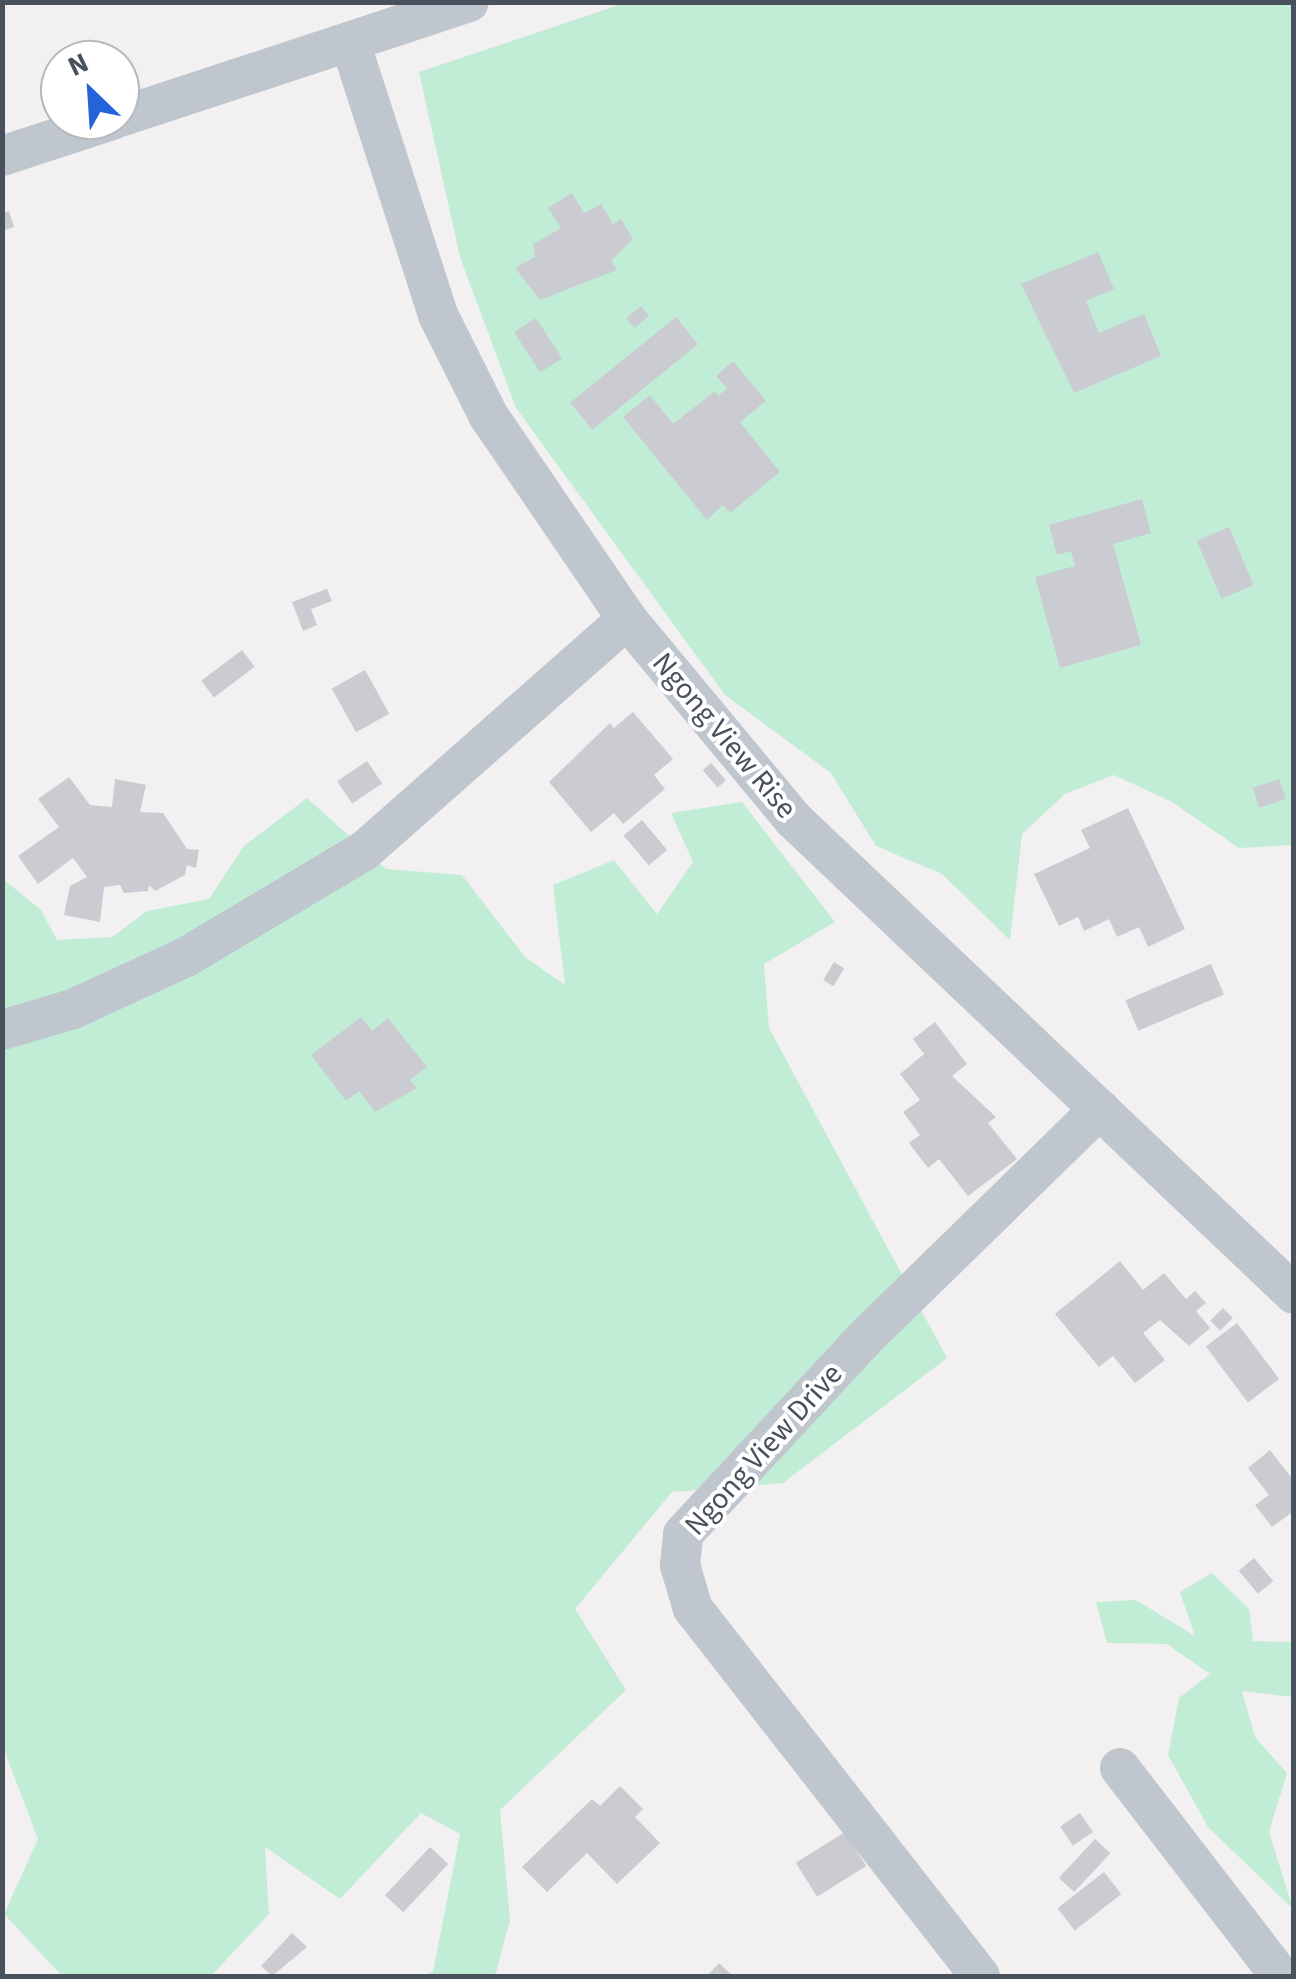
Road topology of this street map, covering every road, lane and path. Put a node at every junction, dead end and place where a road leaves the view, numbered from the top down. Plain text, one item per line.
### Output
1 (469, 2) edge
2 (350, 42) junction
3 (140, 110) edge
4 (51, 140) edge
5 (2, 156) edge
6 (627, 619) junction
7 (2, 1030) edge
8 (1100, 1110) junction
9 (1287, 1278) edge
10 (1120, 1768) dead end
11 (980, 1976) edge
12 (1280, 1976) edge

1 - 2 street
2 - 3 street
2 - 6 street, Ngong View Rise
4 - 5 street
6 - 7 street
6 - 8 street, Ngong View Rise
8 - 9 street, Ngong View Rise
8 - 11 street, Ngong View Drive
10 - 12 street

